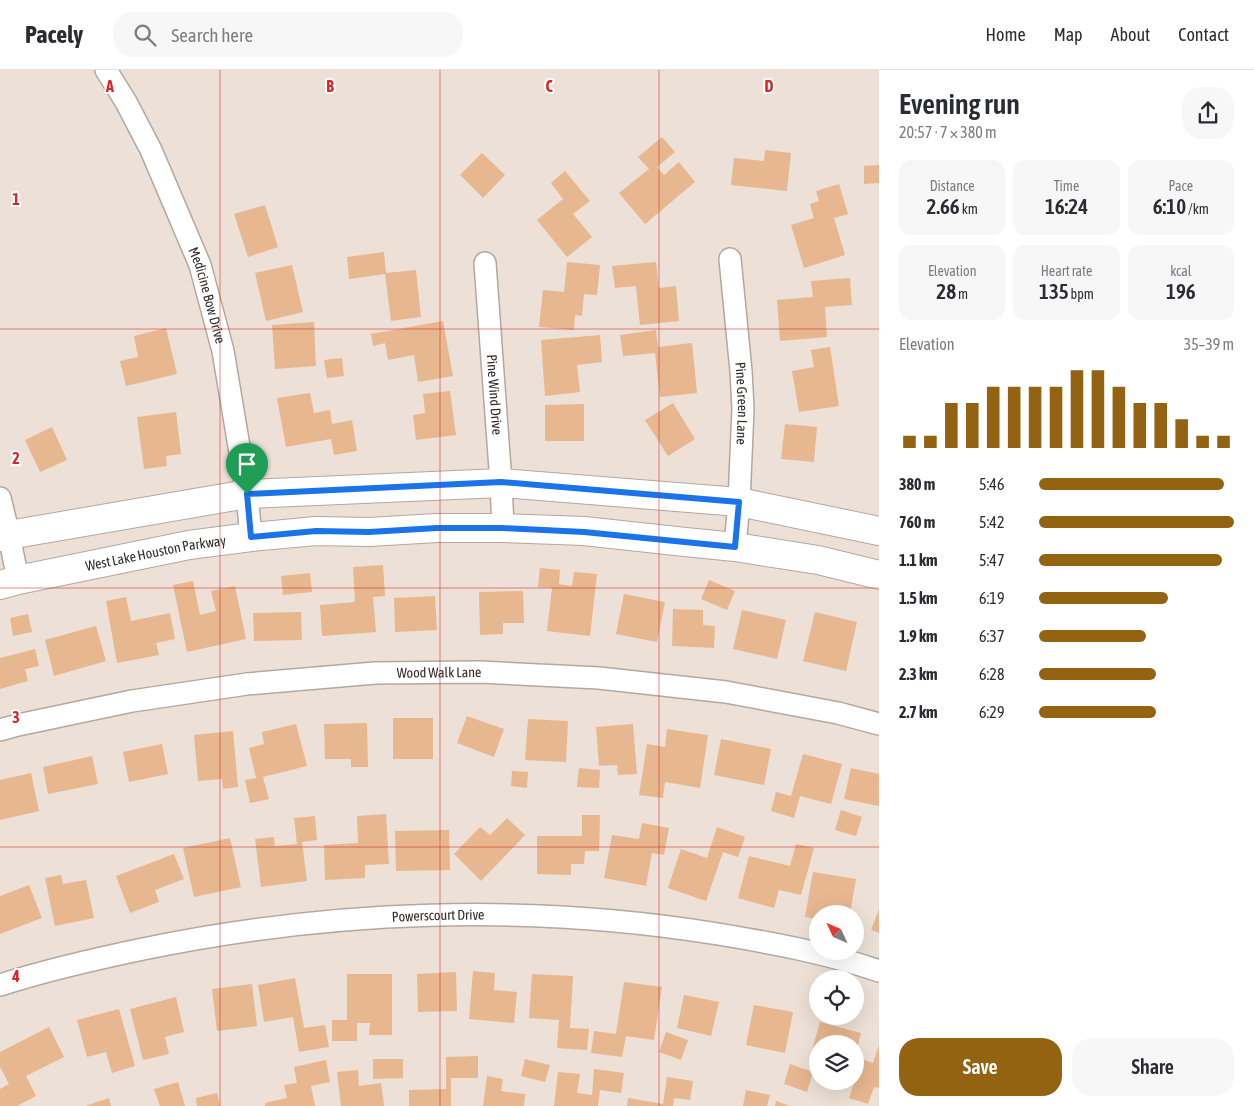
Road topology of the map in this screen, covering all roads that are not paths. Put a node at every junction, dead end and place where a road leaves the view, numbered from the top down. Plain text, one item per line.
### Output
1 (106, 70) edge
2 (730, 259) dead end
3 (484, 263) dead end
4 (501, 482) junction
5 (247, 494) junction
6 (0, 498) edge
7 (739, 502) junction
8 (502, 528) junction
9 (879, 531) edge
10 (5, 536) edge
11 (251, 537) junction
12 (735, 547) junction
13 (879, 575) edge
14 (9, 582) edge
15 (879, 724) edge
16 (0, 730) edge
17 (879, 971) edge
18 (0, 985) edge

1 - 5 street, Medicine Bow Drive
2 - 7 street, Pine Green Lane
3 - 4 street, Pine Wind Drive
4 - 5 main road
4 - 7 main road
4 - 8 street, Pine Wind Drive
5 - 10 main road
5 - 11 street, Medicine Bow Drive
6 - 10 street
7 - 9 main road
7 - 12 street, Pine Green Lane
8 - 11 main road, West Lake Houston Parkway
8 - 12 main road, West Lake Houston Parkway
10 - 14 street
11 - 14 main road, West Lake Houston Parkway
12 - 13 main road, West Lake Houston Parkway
15 - 16 street, Wood Walk Lane
17 - 18 street, Powerscourt Drive

